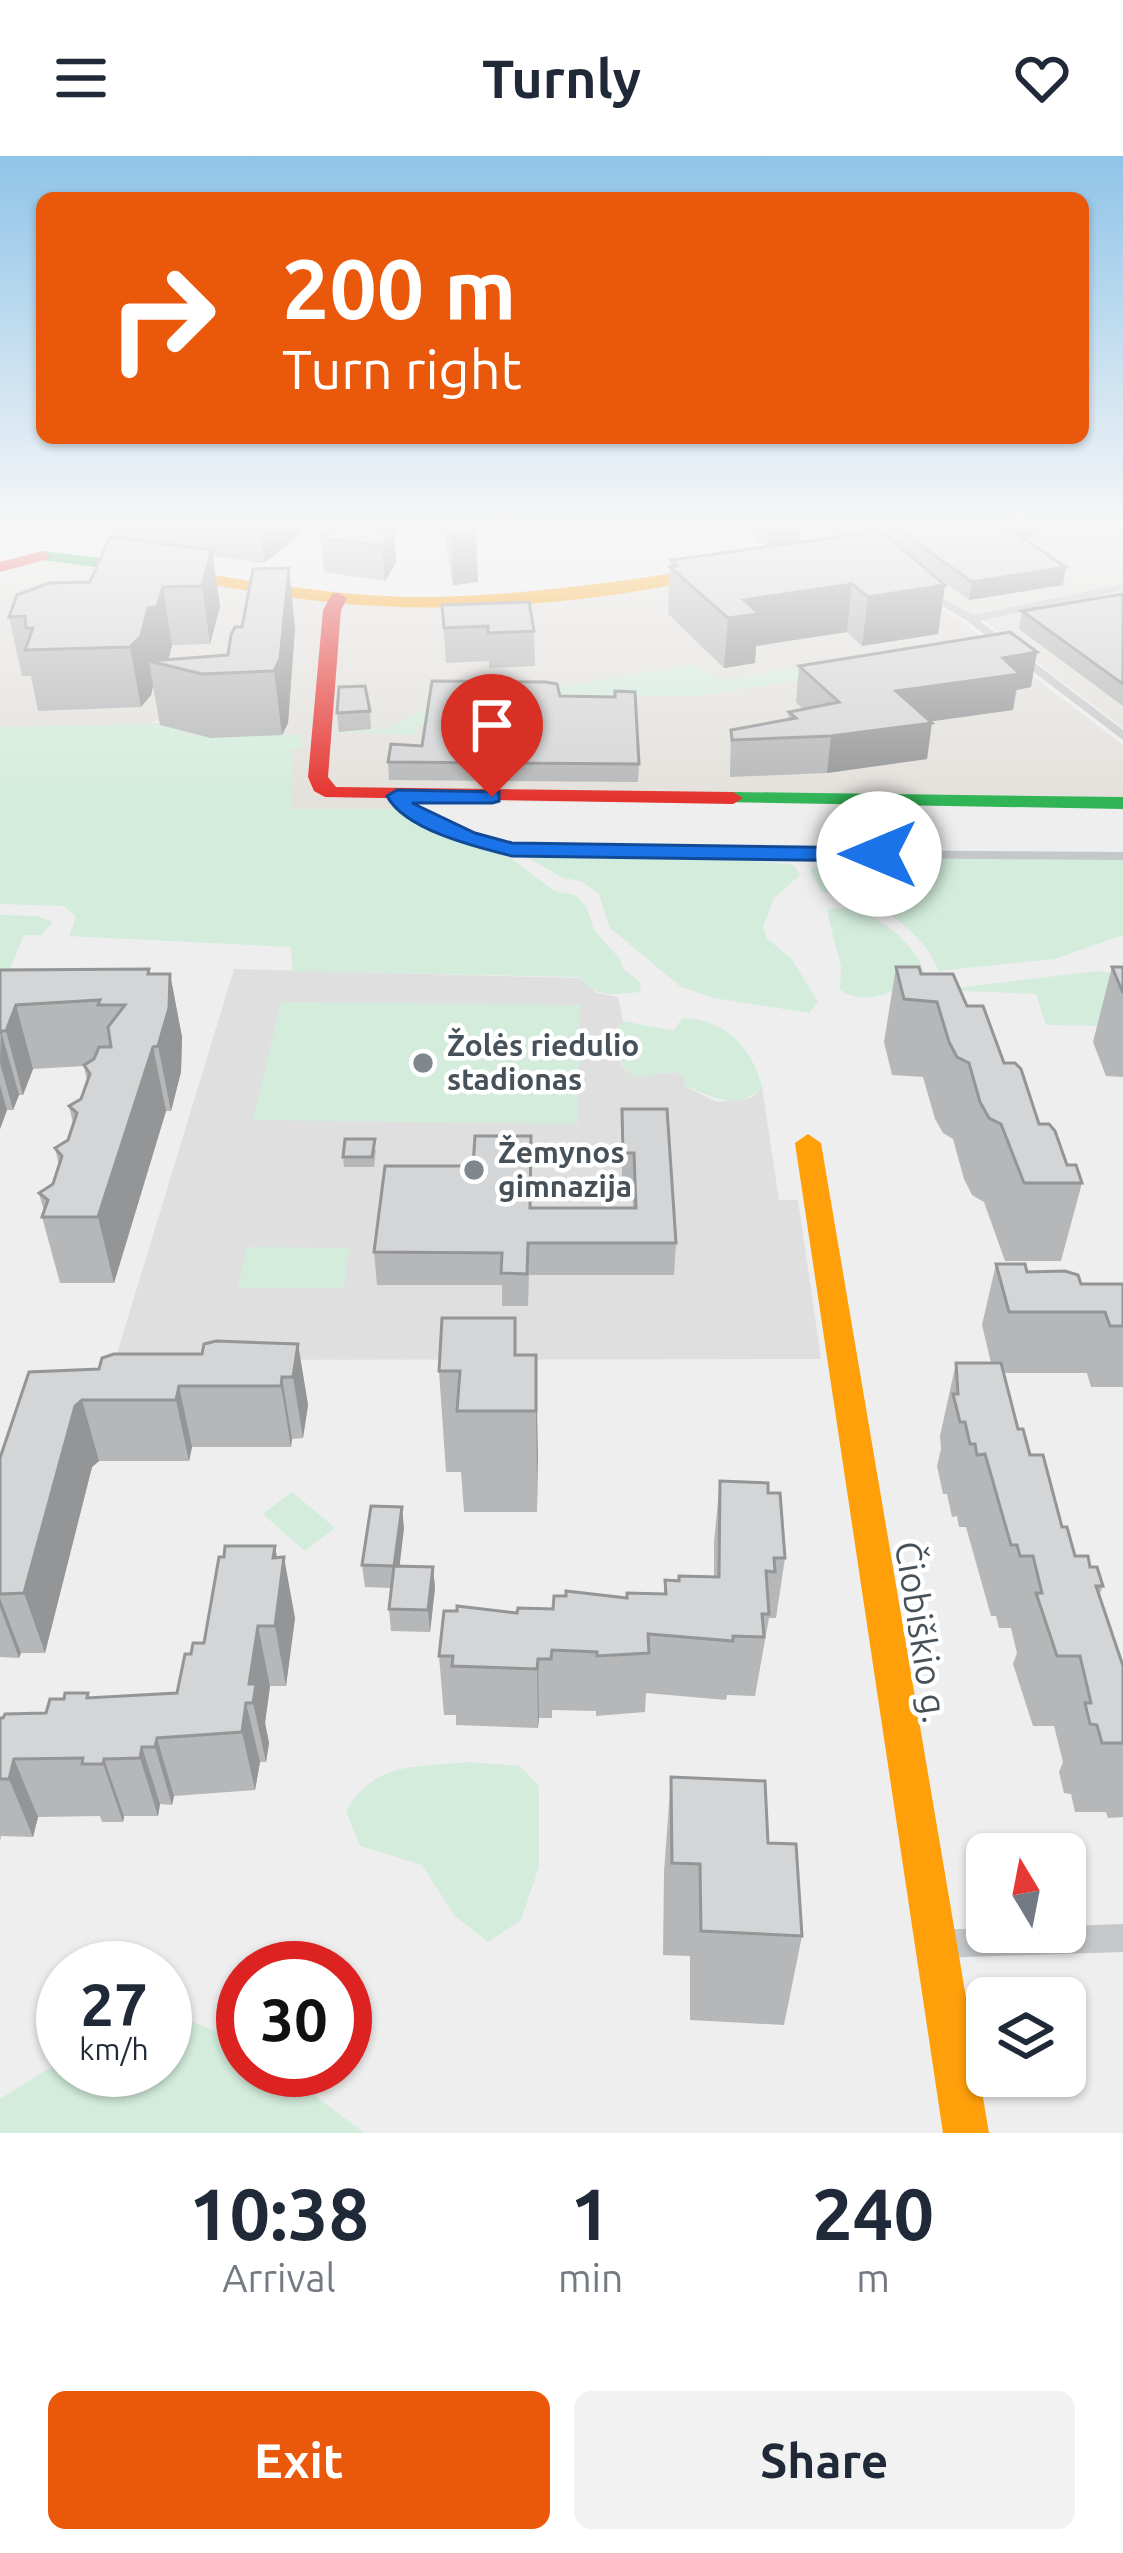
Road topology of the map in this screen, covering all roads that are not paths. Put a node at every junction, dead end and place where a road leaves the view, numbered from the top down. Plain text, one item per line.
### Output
1 (331, 616) edge
2 (966, 616) edge
3 (984, 616) edge
4 (971, 619) junction
5 (1123, 736) edge
6 (397, 796) junction
7 (1123, 803) edge
8 (1123, 856) edge
9 (808, 1143) dead end
10 (1123, 1938) edge
11 (935, 1944) junction
12 (966, 2133) edge

1 - 6 street
2 - 4 street
3 - 4 street
4 - 5 street
6 - 7 street
6 - 8 street
9 - 11 street, Čiobiškio g.
10 - 11 street
11 - 12 street, Čiobiškio g.

